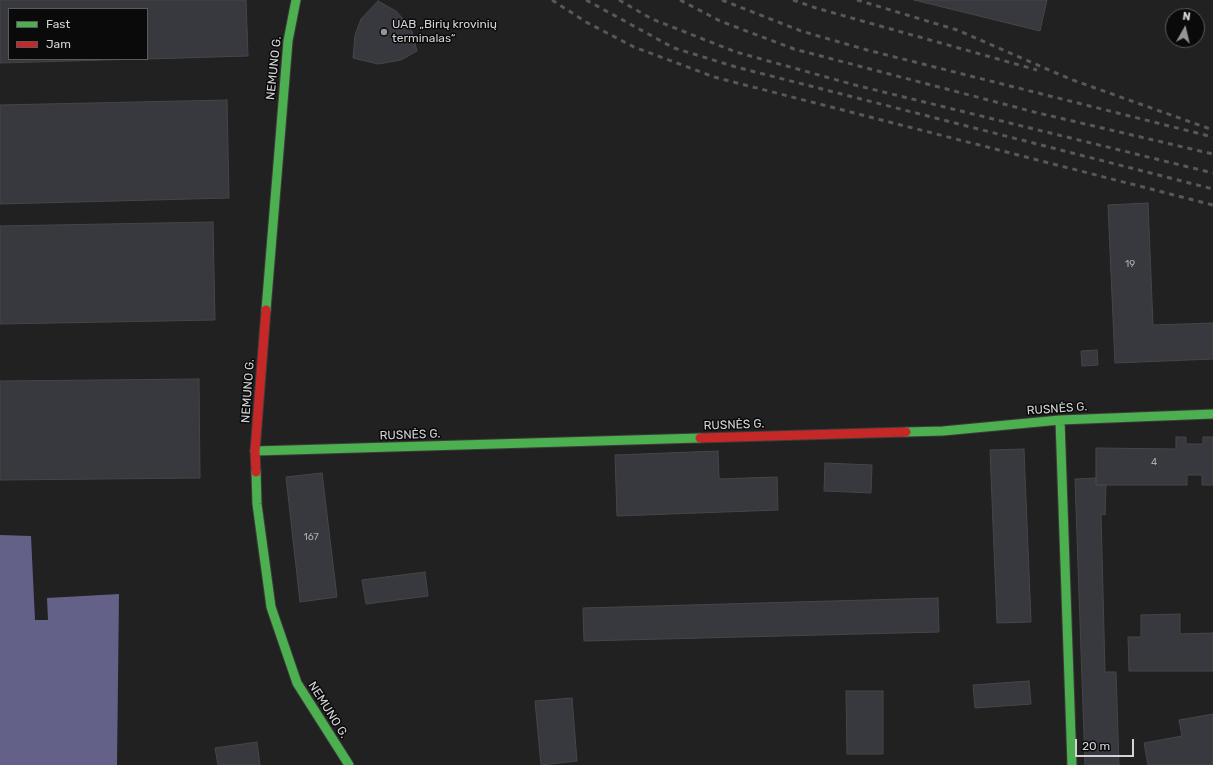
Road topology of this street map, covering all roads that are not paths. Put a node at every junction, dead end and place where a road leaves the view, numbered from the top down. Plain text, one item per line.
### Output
1 (296, 0) edge
2 (1213, 414) edge
3 (1060, 420) junction
4 (255, 451) junction
5 (349, 765) edge
6 (1072, 765) edge

1 - 4 street, NEMUNO G.
2 - 3 street, RUSNĖS G.
3 - 4 street, RUSNĖS G.
3 - 6 street
4 - 5 street, NEMUNO G.

